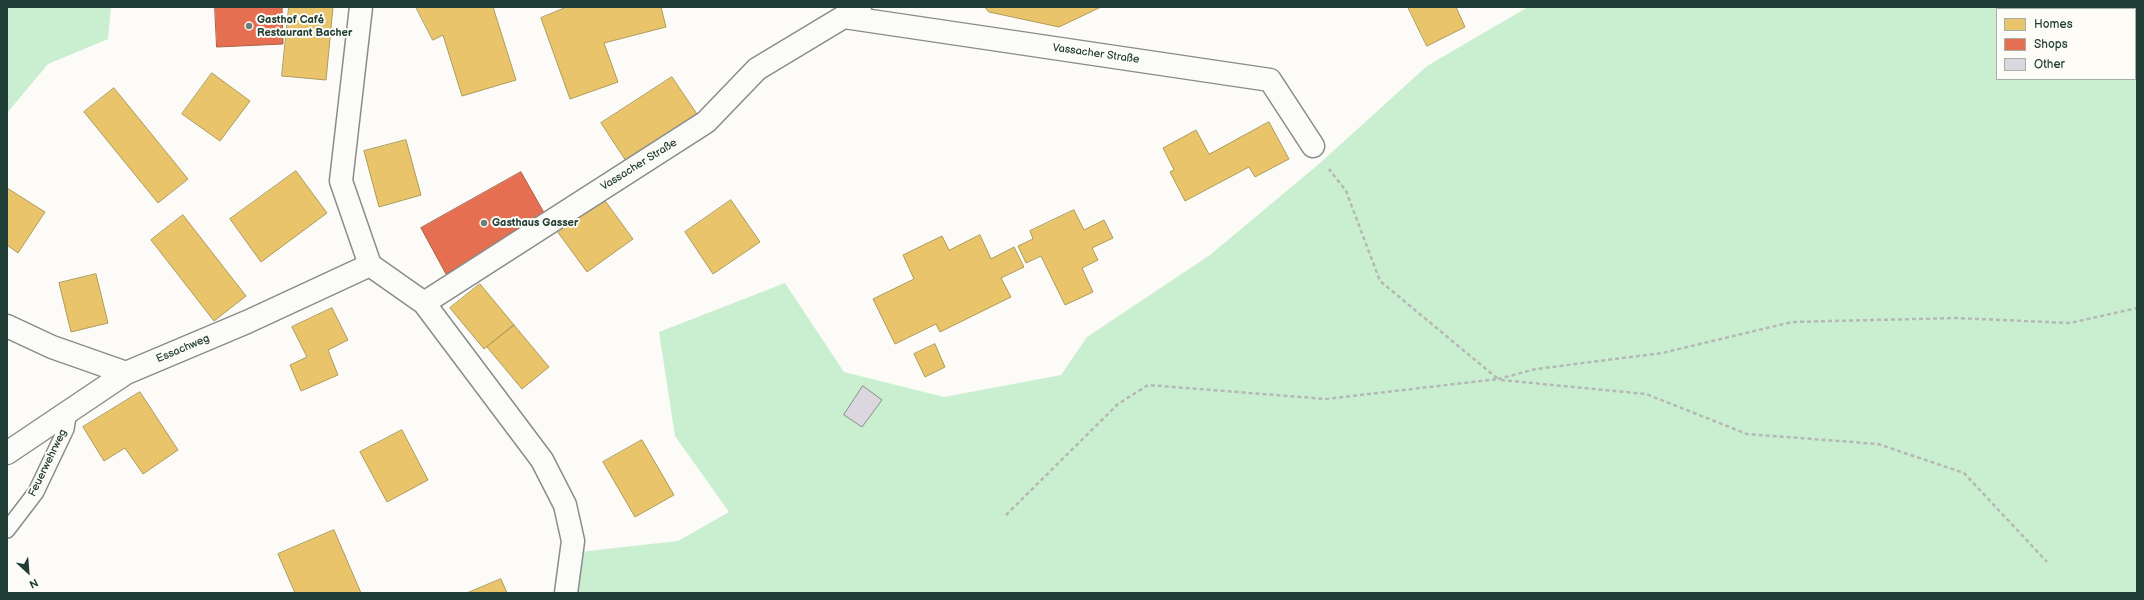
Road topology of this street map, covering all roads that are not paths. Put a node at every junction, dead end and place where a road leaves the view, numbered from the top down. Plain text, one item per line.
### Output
1 (361, 7) edge
2 (852, 12) edge
3 (1313, 146) road end
4 (370, 265) junction
5 (424, 303) junction
6 (7, 326) edge
7 (126, 373) junction
8 (69, 411) junction
9 (7, 453) edge
10 (7, 530) edge
11 (566, 593) edge

1 - 4 street
2 - 3 street, Vassacher Straße
2 - 5 street, Vassacher Straße
4 - 5 street
4 - 7 street, Essachweg
5 - 11 street
6 - 7 street
7 - 8 street, Essachweg
8 - 9 street, Essachweg
8 - 10 lane, Feuerwehrweg

